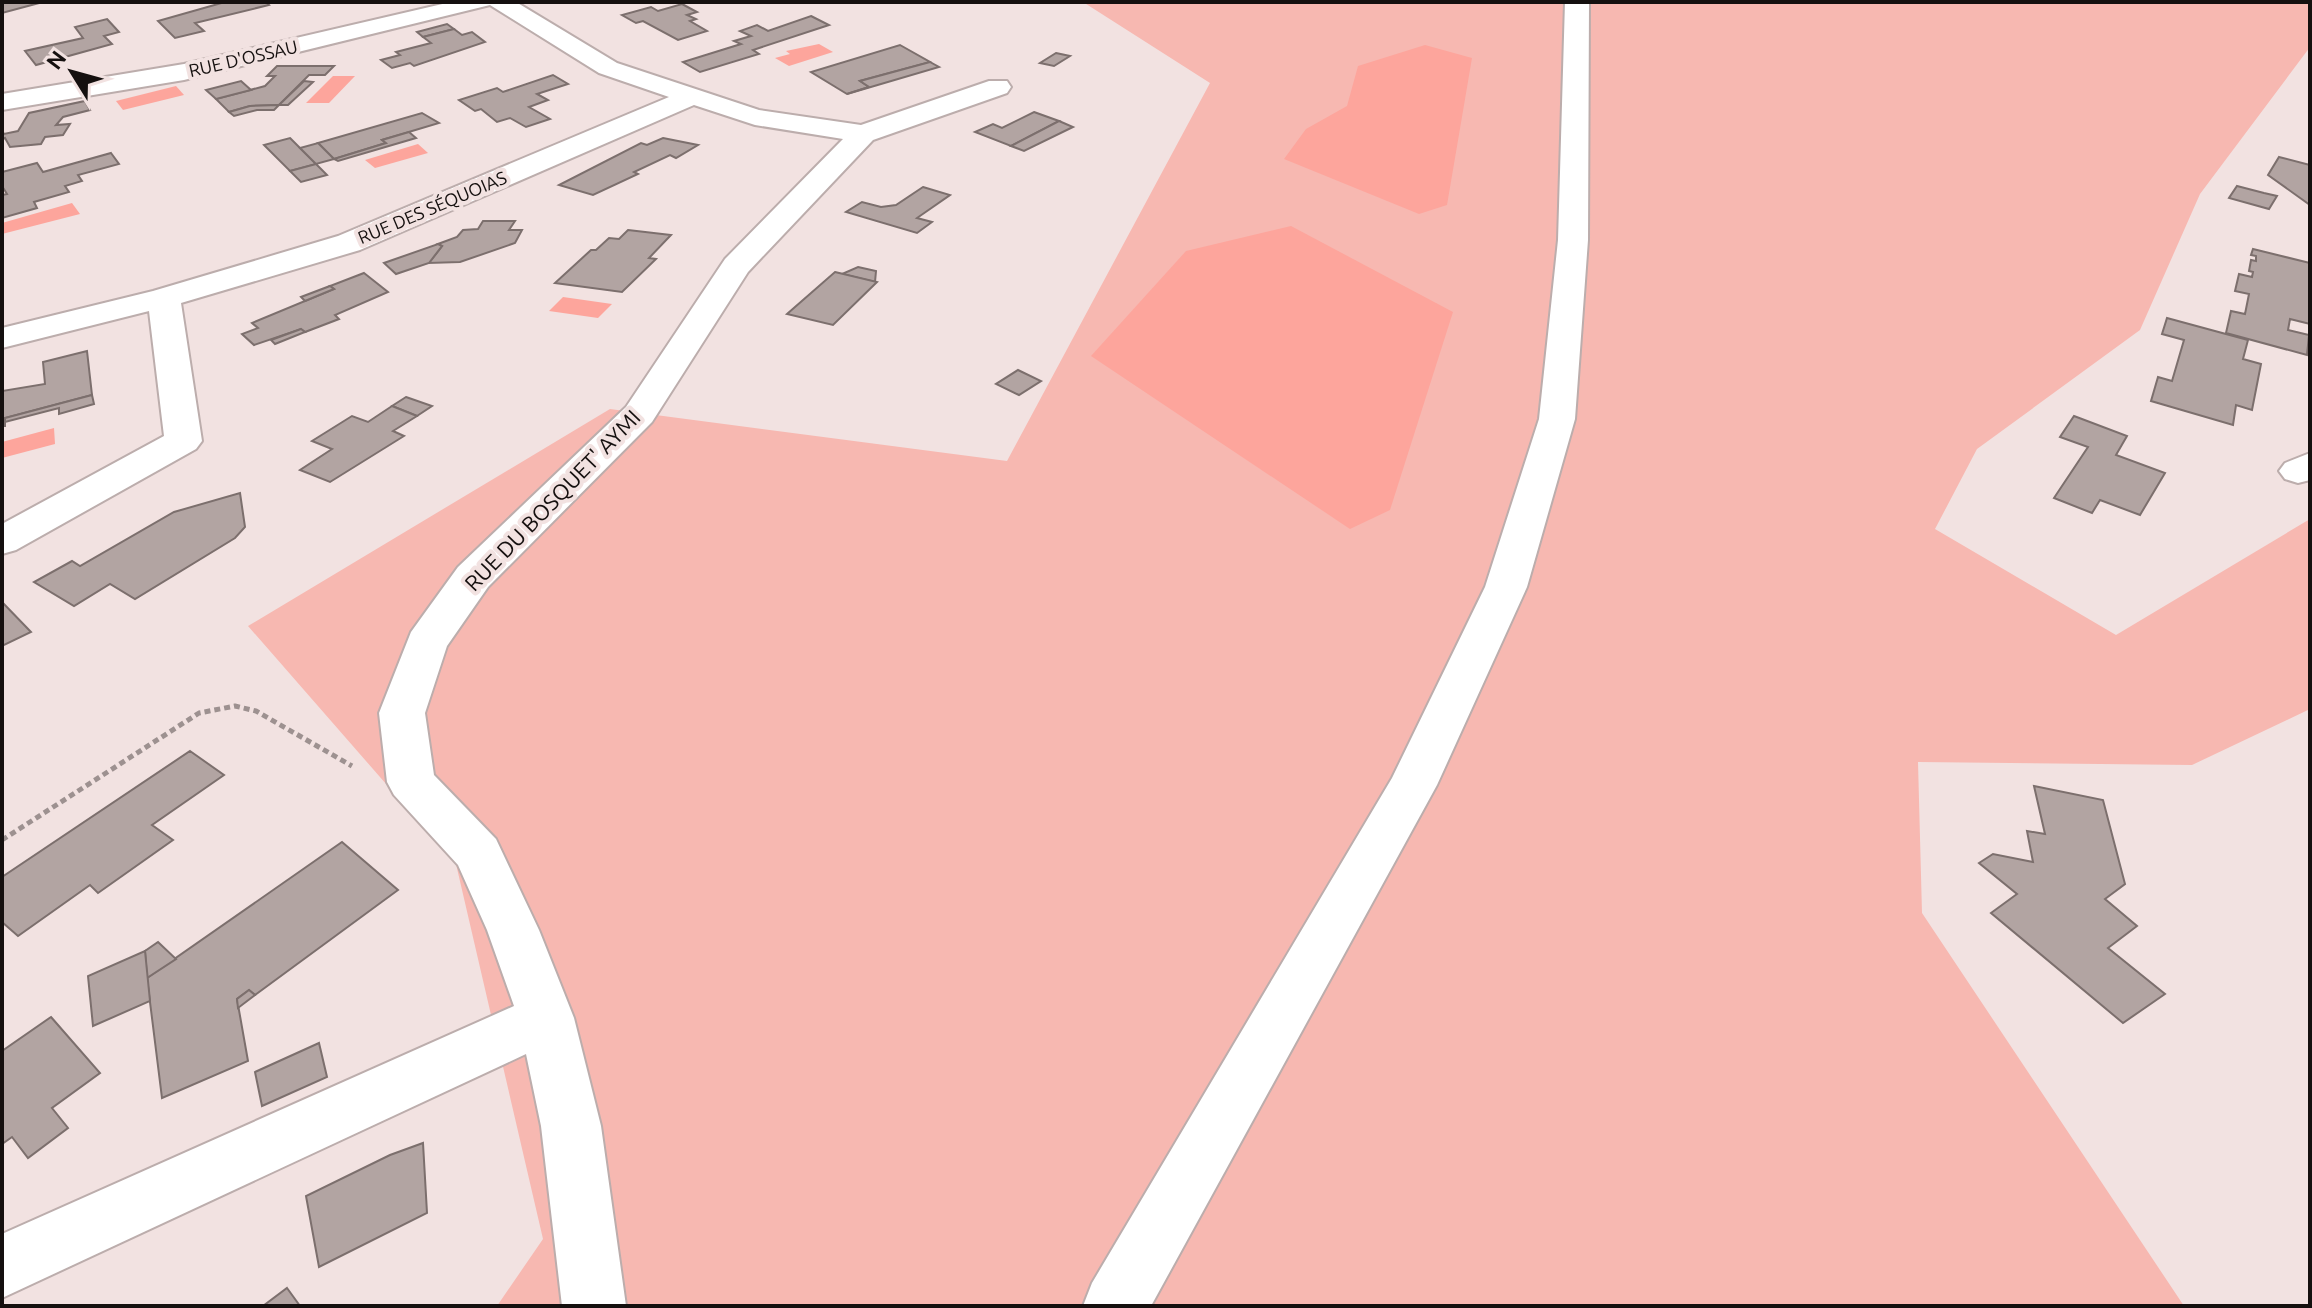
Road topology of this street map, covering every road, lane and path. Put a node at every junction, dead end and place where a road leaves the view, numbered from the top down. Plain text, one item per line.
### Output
1 (481, 2) edge
2 (500, 2) edge
3 (1577, 2) edge
4 (998, 87) dead end
5 (693, 96) junction
6 (2, 102) edge
7 (863, 134) junction
8 (164, 298) junction
9 (2, 338) edge
10 (2, 541) edge
11 (411, 782) junction
12 (2, 840) edge
13 (546, 1018) junction
14 (2, 1266) edge
15 (594, 1306) edge
16 (1115, 1306) edge

1 - 6 street, RUE D'OSSAU
2 - 5 street
3 - 16 street
4 - 7 street, RUE DU BOSQUET' AYMI
5 - 7 street
5 - 8 street, RUE DES SÉQUOIAS
7 - 11 street, RUE DU BOSQUET' AYMI
8 - 9 street, RUE DES SÉQUOIAS
8 - 10 street
11 - 12 path
11 - 13 street
13 - 14 street
13 - 15 street

